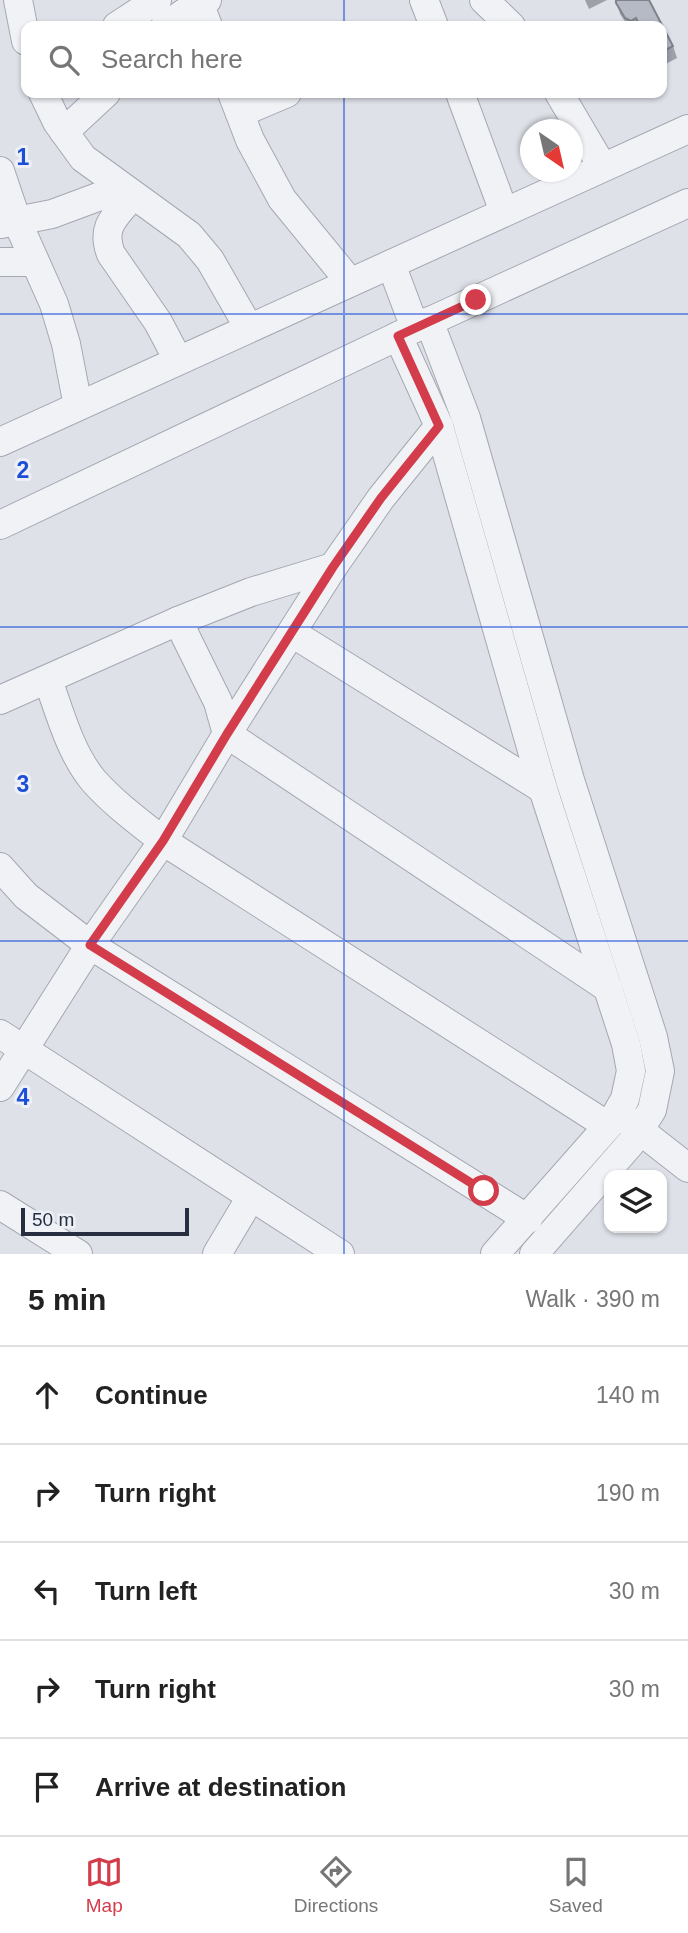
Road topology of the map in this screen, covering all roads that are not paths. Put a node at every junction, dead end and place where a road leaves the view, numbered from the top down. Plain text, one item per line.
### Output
1 (18, 0) edge
2 (157, 0) edge
3 (424, 0) edge
4 (484, 0) edge
5 (203, 7) edge
6 (22, 21) edge
7 (125, 21) edge
8 (175, 21) edge
9 (432, 21) edge
10 (506, 21) edge
11 (46, 98) edge
12 (101, 98) edge
13 (261, 98) edge
14 (462, 98) edge
15 (562, 98) edge
16 (236, 103) edge
17 (688, 129) edge
18 (64, 132) junction
19 (602, 166) junction
20 (0, 171) edge
21 (127, 191) junction
22 (688, 203) edge
23 (504, 212) junction
24 (8, 223) edge
25 (0, 262) edge
26 (35, 262) junction
27 (391, 264) junction
28 (350, 282) junction
29 (249, 328) junction
30 (414, 328) junction
31 (178, 360) junction
32 (78, 406) junction
33 (439, 426) junction
34 (0, 442) edge
35 (0, 525) edge
36 (333, 567) junction
37 (178, 621) junction
38 (292, 633) junction
39 (48, 680) junction
40 (0, 700) edge
41 (227, 734) junction
42 (543, 789) junction
43 (163, 841) junction
44 (0, 867) edge
45 (90, 945) junction
46 (608, 988) junction
47 (0, 1034) edge
48 (24, 1049) junction
49 (0, 1087) edge
50 (612, 1119) junction
51 (639, 1130) junction
52 (688, 1168) edge
53 (251, 1197) junction
54 (0, 1205) edge
55 (528, 1219) junction
56 (68, 1251) edge
57 (217, 1254) edge
58 (340, 1254) edge
59 (495, 1254) edge
60 (534, 1254) edge

1 - 6 street
2 - 7 street
3 - 9 street
4 - 10 street
5 - 8 street
11 - 18 street
12 - 18 street
13 - 16 street
14 - 23 street
15 - 19 street
16 - 28 street
17 - 19 street
18 - 21 street
19 - 23 street
20 - 24 street
21 - 24 street
21 - 29 street
21 - 31 street
22 - 30 street
23 - 27 street
24 - 26 street
25 - 26 street
26 - 32 street
27 - 28 street
27 - 30 street
28 - 29 street
29 - 31 street
30 - 33 street
30 - 35 street
30 - 51 street
31 - 32 street
32 - 34 street
33 - 36 street
33 - 42 street
36 - 37 street
36 - 38 street
37 - 39 street
37 - 41 street
38 - 41 street
38 - 42 street
39 - 40 street
39 - 43 street
41 - 43 street
41 - 46 street
42 - 46 street
43 - 45 street
43 - 50 street
44 - 45 street
45 - 48 street
45 - 55 street
46 - 50 street
47 - 48 street
48 - 49 street
48 - 53 street
50 - 51 street
50 - 55 street
51 - 52 street
51 - 60 street
53 - 57 street
53 - 58 street
54 - 56 street
55 - 59 street

